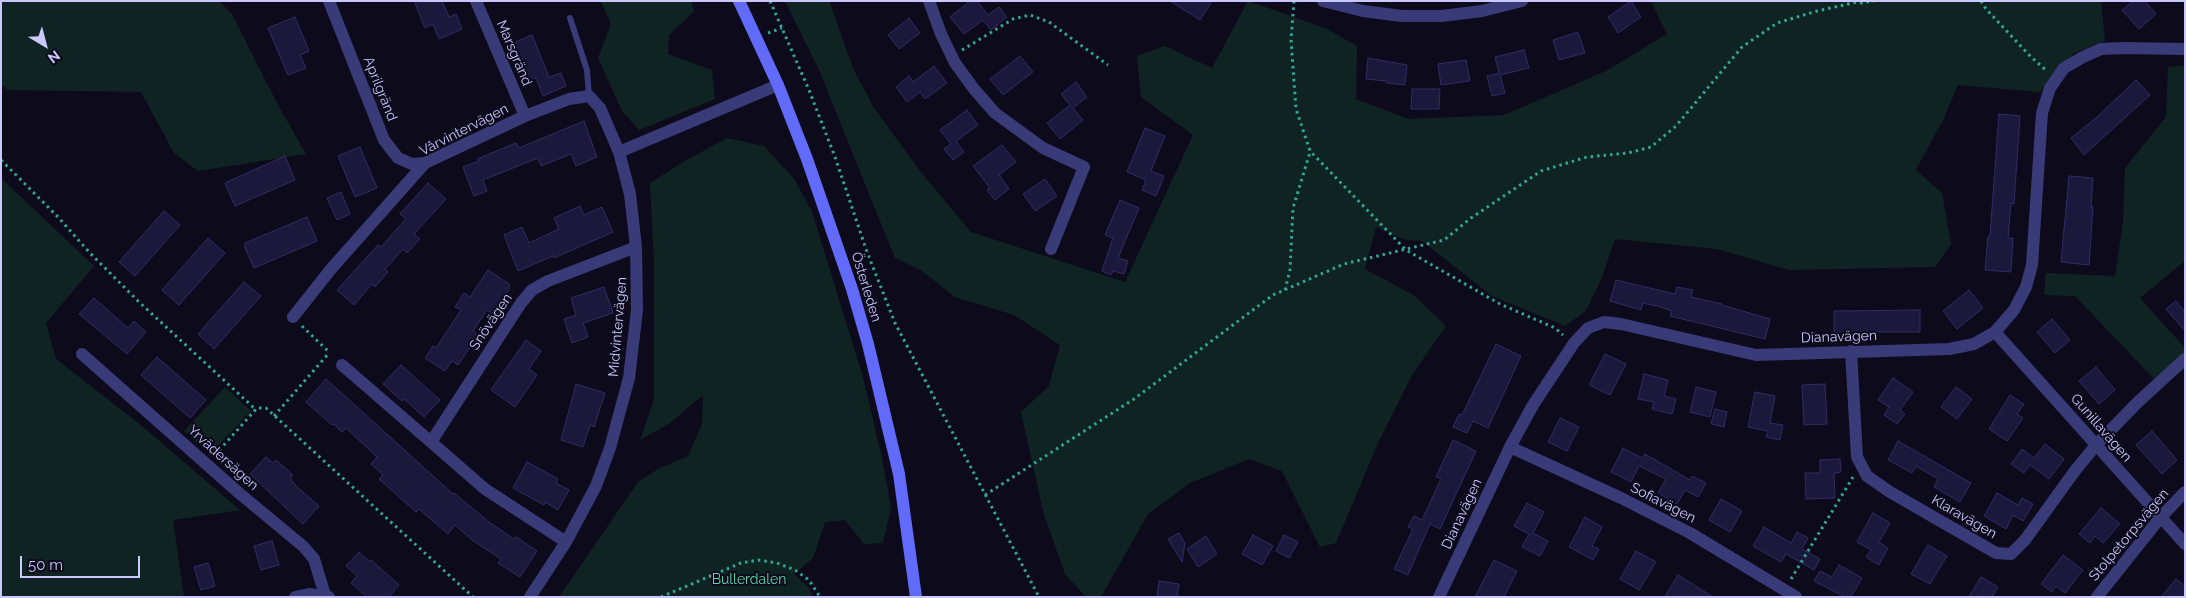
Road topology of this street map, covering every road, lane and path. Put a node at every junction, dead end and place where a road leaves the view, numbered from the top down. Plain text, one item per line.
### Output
1 (329, 1) edge
2 (476, 1) edge
3 (739, 1) edge
4 (770, 1) edge
5 (929, 1) edge
6 (1294, 1) edge
7 (1323, 1) edge
8 (1522, 1) edge
9 (1874, 1) edge
10 (1981, 1) edge
11 (1861, 2) edge
12 (570, 18) dead end
13 (2185, 49) edge
14 (952, 56) junction
15 (1108, 65) dead end
16 (2059, 75) junction
17 (778, 85) junction
18 (589, 96) junction
19 (525, 116) junction
20 (1310, 151) junction
21 (619, 152) junction
22 (1, 160) edge
23 (425, 164) junction
24 (636, 247) junction
25 (1051, 249) dead end
26 (1406, 250) junction
27 (1285, 290) junction
28 (293, 317) joint
29 (1995, 332) junction
30 (1574, 343) junction
31 (1851, 351) junction
32 (329, 353) junction
33 (82, 354) dead end
34 (2185, 360) edge
35 (342, 365) joint
36 (257, 408) junction
37 (274, 416) junction
38 (431, 442) junction
39 (2096, 445) junction
40 (1510, 447) junction
41 (207, 464) junction
42 (1861, 464) junction
43 (2185, 492) edge
44 (985, 495) junction
45 (2160, 518) junction
46 (566, 542) junction
47 (2185, 544) edge
48 (1784, 590) junction
49 (327, 596) edge
50 (295, 597) edge
51 (472, 597) edge
52 (530, 597) edge
53 (661, 597) edge
54 (820, 597) edge
55 (916, 597) edge
56 (1039, 597) edge
57 (1439, 597) edge
58 (1796, 597) edge
59 (2097, 597) edge

1 - 23 street, Aprilgränd
2 - 19 street, Marsgränd
3 - 17 main road, Österleden
4 - 44 path
5 - 14 street
6 - 20 path
7 - 8 street
9 - 11 path
10 - 16 path
11 - 26 path
12 - 18 lane
13 - 16 street, Dianavägen
14 - 15 path
14 - 25 street
16 - 29 street, Dianavägen
17 - 21 street
17 - 55 main road, Österleden
18 - 19 street, Vårvintervägen
18 - 21 street
19 - 23 street, Vårvintervägen
20 - 26 path
20 - 27 path
21 - 24 street, Midvintervägen
22 - 36 path
23 - 28 street, Vårvintervägen
24 - 38 street, Snövägen
24 - 46 street, Midvintervägen
26 - 27 path
26 - 30 path
27 - 44 path
28 - 32 path
29 - 31 street, Dianavägen
29 - 39 street, Gunillavägen
30 - 31 street, Dianavägen
30 - 40 street, Dianavägen
31 - 42 street, Klaravägen
32 - 35 path
32 - 37 path
33 - 41 street, Yrvädersägen
34 - 39 street, Klaravägen
35 - 38 street
36 - 37 path
36 - 41 path
37 - 51 path
38 - 46 street
39 - 42 street, Klaravägen
39 - 45 street, Gunillavägen
40 - 48 street, Sofiavägen
40 - 57 street, Dianavägen
41 - 49 street, Yrvädersägen
42 - 48 path
43 - 45 street, Stolpetorpsvägen
44 - 56 path
45 - 47 street, Gunillavägen
45 - 59 street, Stolpetorpsvägen
46 - 52 street, Midvintervägen
48 - 58 street, Sofiavägen
49 - 50 street
53 - 54 path

